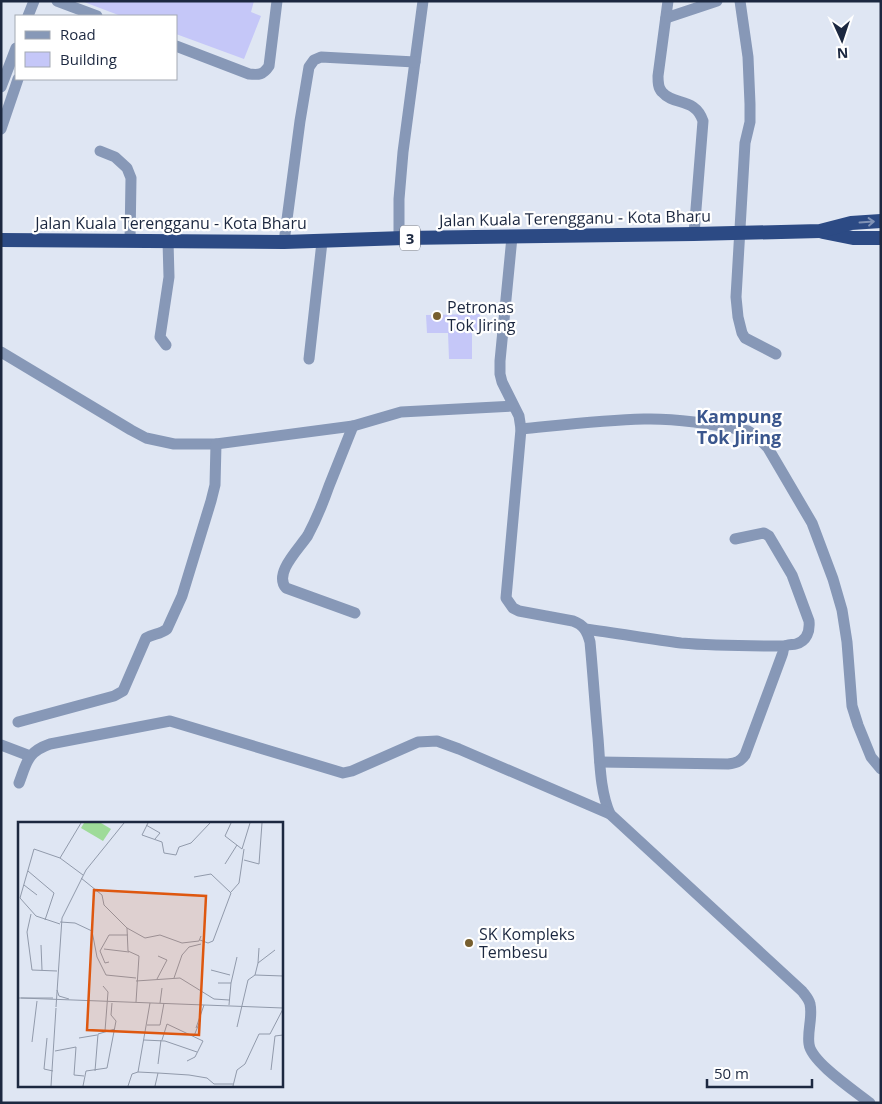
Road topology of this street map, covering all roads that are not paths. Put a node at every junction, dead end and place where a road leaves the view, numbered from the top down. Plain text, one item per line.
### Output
1 (34, 1) edge
2 (57, 1) edge
3 (277, 1) edge
4 (423, 1) edge
5 (668, 1) edge
6 (717, 1) edge
7 (740, 1) edge
8 (28, 15) edge
9 (94, 15) edge
10 (666, 18) junction
11 (178, 47) edge
12 (15, 51) edge
13 (415, 62) junction
14 (18, 80) edge
15 (1, 87) edge
16 (1, 129) edge
17 (100, 151) dead end
18 (881, 221) edge
19 (820, 231) junction
20 (739, 233) junction
21 (694, 234) junction
22 (512, 237) junction
23 (881, 238) edge
24 (399, 239) junction
25 (1, 240) edge
26 (130, 241) junction
27 (168, 241) junction
28 (284, 242) junction
29 (322, 242) junction
30 (166, 345) dead end
31 (1, 352) edge
32 (776, 354) dead end
33 (309, 359) dead end
34 (513, 406) junction
35 (353, 426) junction
36 (521, 429) junction
37 (216, 444) junction
38 (735, 539) dead end
39 (355, 613) dead end
40 (585, 629) junction
41 (785, 646) junction
42 (18, 722) dead end
43 (1, 746) edge
44 (30, 756) junction
45 (600, 762) junction
46 (881, 769) edge
47 (19, 783) dead end
48 (610, 814) junction
49 (870, 1103) edge

1 - 8 street
2 - 9 street
3 - 11 street
4 - 13 street
5 - 10 street
6 - 10 street
7 - 20 street
10 - 21 street
12 - 15 street
13 - 24 street
13 - 28 street
14 - 16 street
17 - 26 street
19 -> 18 highway, 3
19 - 20 highway, Jalan Kuala Terengganu - Kota Bharu / 3
19 - 23 highway, 3
20 - 21 highway, Jalan Kuala Terengganu - Kota Bharu / 3
20 - 32 street
21 - 22 highway, Jalan Kuala Terengganu - Kota Bharu / 3
22 - 24 highway, Jalan Kuala Terengganu - Kota Bharu / 3
22 - 34 street
24 - 29 highway, Jalan Kuala Terengganu - Kota Bharu / 3
25 - 26 highway, Jalan Kuala Terengganu - Kota Bharu / 3
26 - 27 highway, Jalan Kuala Terengganu - Kota Bharu / 3
27 - 28 highway, Jalan Kuala Terengganu - Kota Bharu / 3
27 - 30 street
28 - 29 highway, Jalan Kuala Terengganu - Kota Bharu / 3
29 - 33 street
31 - 37 street
34 - 35 street
34 - 36 street
35 - 37 street
35 - 39 street
36 - 40 street
36 - 46 street
37 - 42 street
38 - 41 street
40 - 41 street
40 - 45 street
41 - 45 street
43 - 44 street
44 - 47 street
44 - 48 street
45 - 48 street
48 - 49 street

